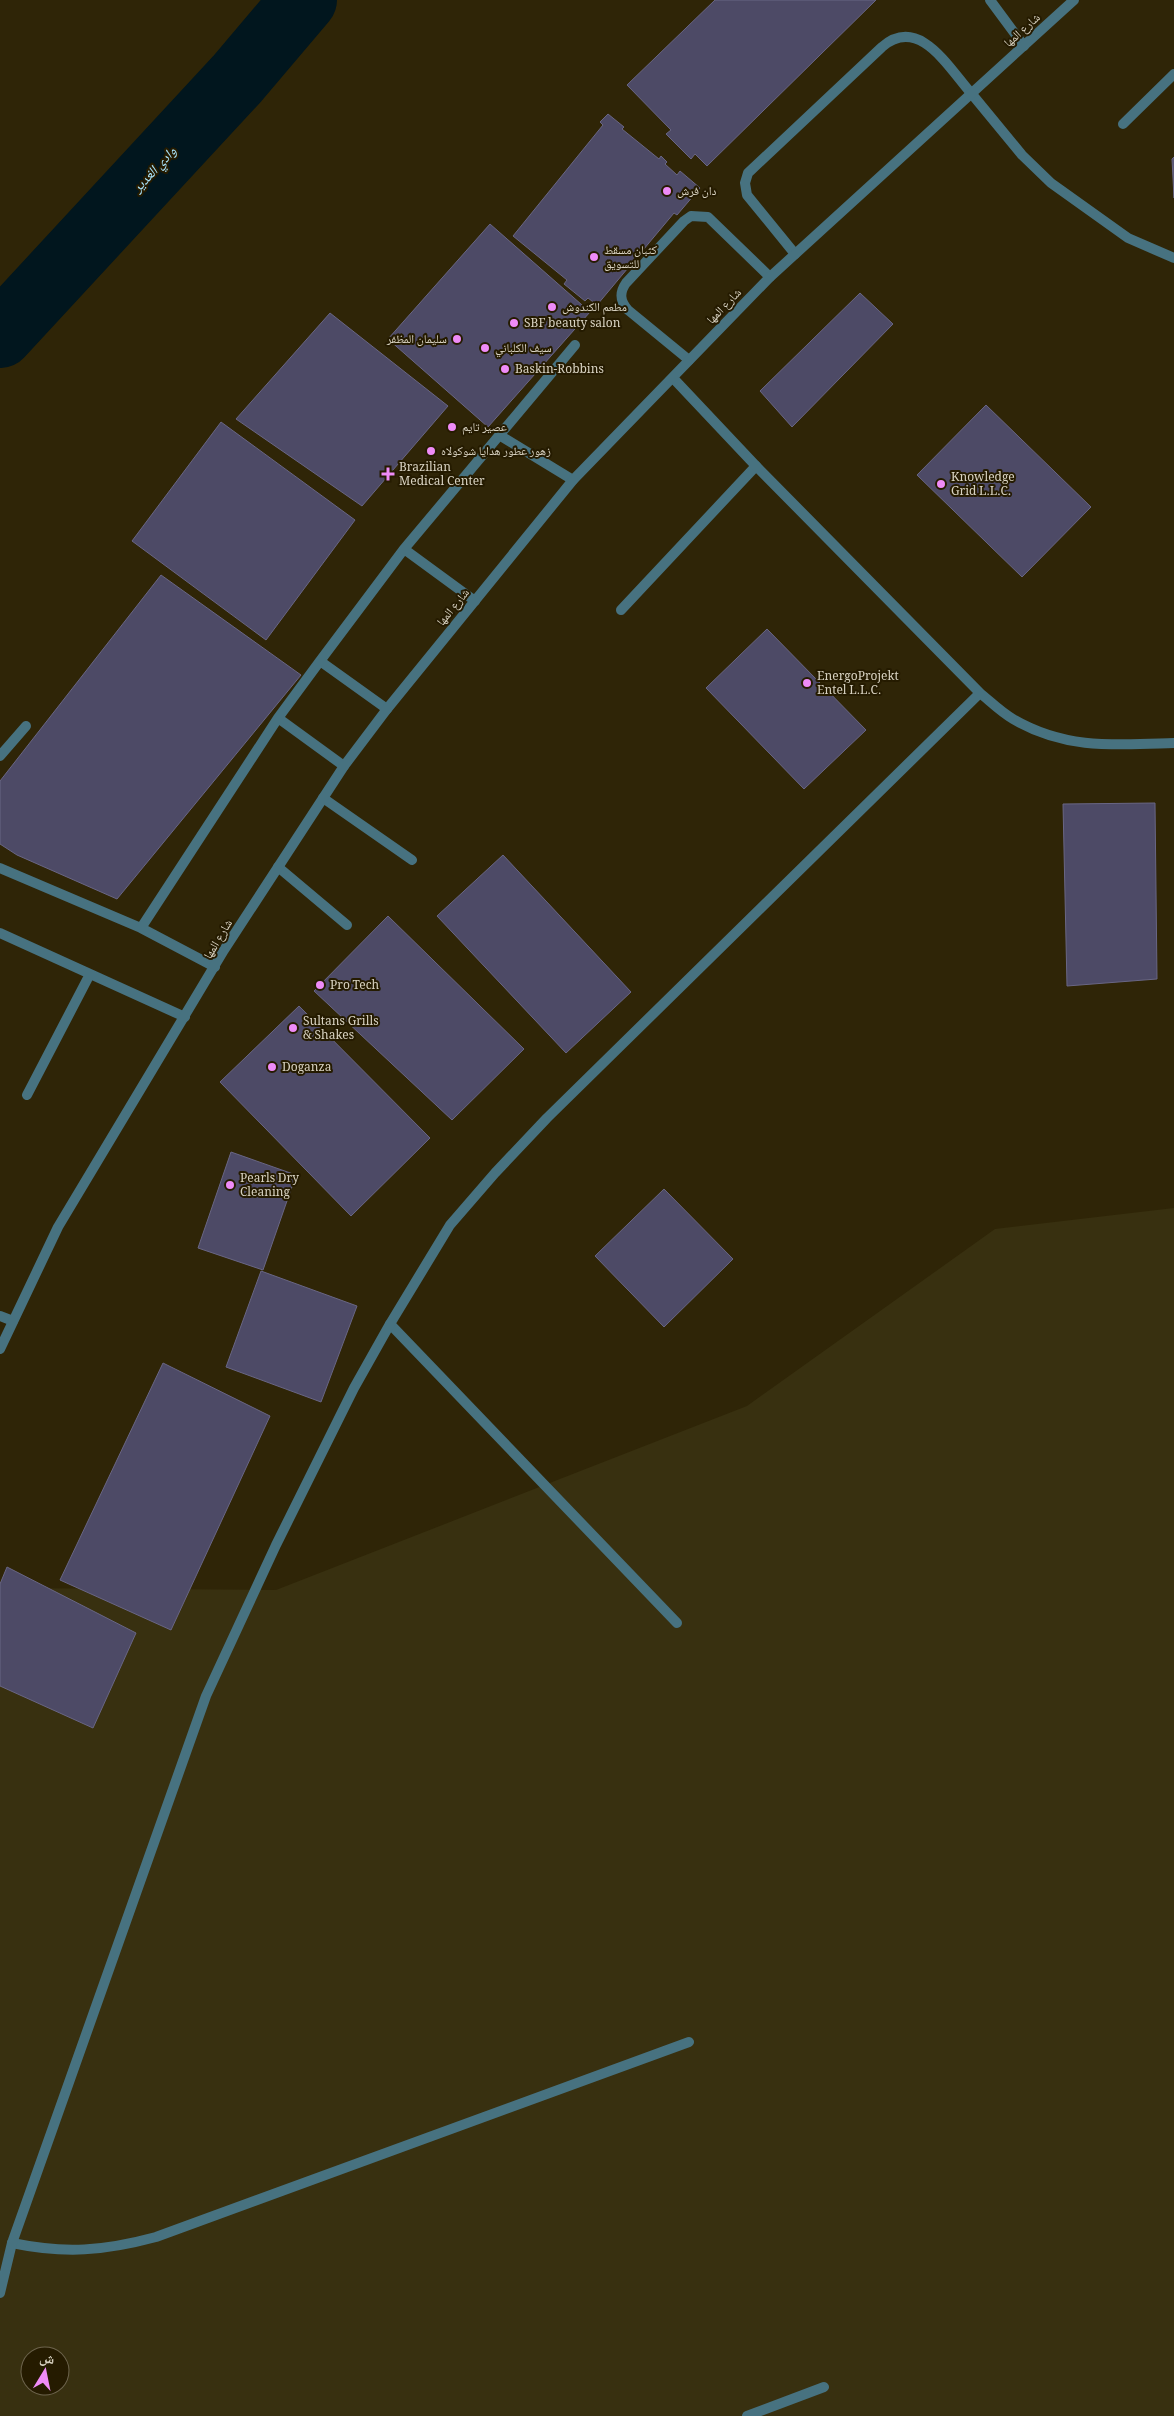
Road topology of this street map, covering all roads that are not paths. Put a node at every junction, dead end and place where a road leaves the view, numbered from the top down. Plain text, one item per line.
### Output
1 (990, 0) edge
2 (1074, 0) edge
3 (1024, 46) junction
4 (1174, 74) edge
5 (971, 93) junction
6 (1123, 124) dead end
7 (795, 254) junction
8 (1174, 258) edge
9 (770, 277) junction
10 (575, 345) dead end
11 (689, 360) junction
12 (673, 378) junction
13 (499, 436) junction
14 (756, 466) junction
15 (572, 480) junction
16 (404, 549) junction
17 (474, 601) junction
18 (621, 610) dead end
19 (320, 661) junction
20 (980, 694) junction
21 (387, 709) junction
22 (278, 718) junction
23 (26, 726) dead end
24 (1174, 743) edge
25 (0, 756) edge
26 (344, 766) junction
27 (323, 798) junction
28 (412, 860) dead end
29 (278, 867) junction
30 (0, 868) edge
31 (347, 925) dead end
32 (140, 928) junction
33 (0, 933) edge
34 (215, 967) junction
35 (90, 974) junction
36 (184, 1017) junction
37 (26, 1095) dead end
38 (0, 1316) edge
39 (13, 1321) junction
40 (390, 1324) junction
41 (0, 1349) edge
42 (677, 1623) dead end
43 (689, 2042) dead end
44 (12, 2244) junction
45 (0, 2293) edge
46 (824, 2387) dead end
47 (748, 2416) edge

1 - 3 street
2 - 3 street, شارع المها
3 - 5 street, شارع المها
4 - 6 street
5 - 7 street, شارع المها
5 - 7 street
5 - 8 street
7 - 9 street, شارع المها
9 - 11 street, شارع المها
9 - 11 street
10 - 13 street
11 - 12 street, شارع المها
12 - 14 street
12 - 15 street, شارع المها
13 - 15 street
13 - 16 street
14 - 18 street
14 - 20 street
15 - 17 street, شارع المها
16 - 17 street
16 - 19 street
17 - 21 street, شارع المها
19 - 21 street
19 - 22 street
20 - 24 street
20 - 40 street
21 - 26 street, شارع المها
22 - 26 street
22 - 32 street
23 - 25 street
26 - 27 street, شارع المها
27 - 28 street
27 - 29 street, شارع المها
29 - 31 street
29 - 34 street, شارع المها
30 - 32 street
32 - 34 street
33 - 35 street
34 - 36 street, شارع المها
35 - 36 street
35 - 37 street
36 - 39 street, شارع المها
38 - 39 street
39 - 41 street, شارع المها
40 - 42 street
40 - 44 street
43 - 44 street
44 - 45 street
46 - 47 street

